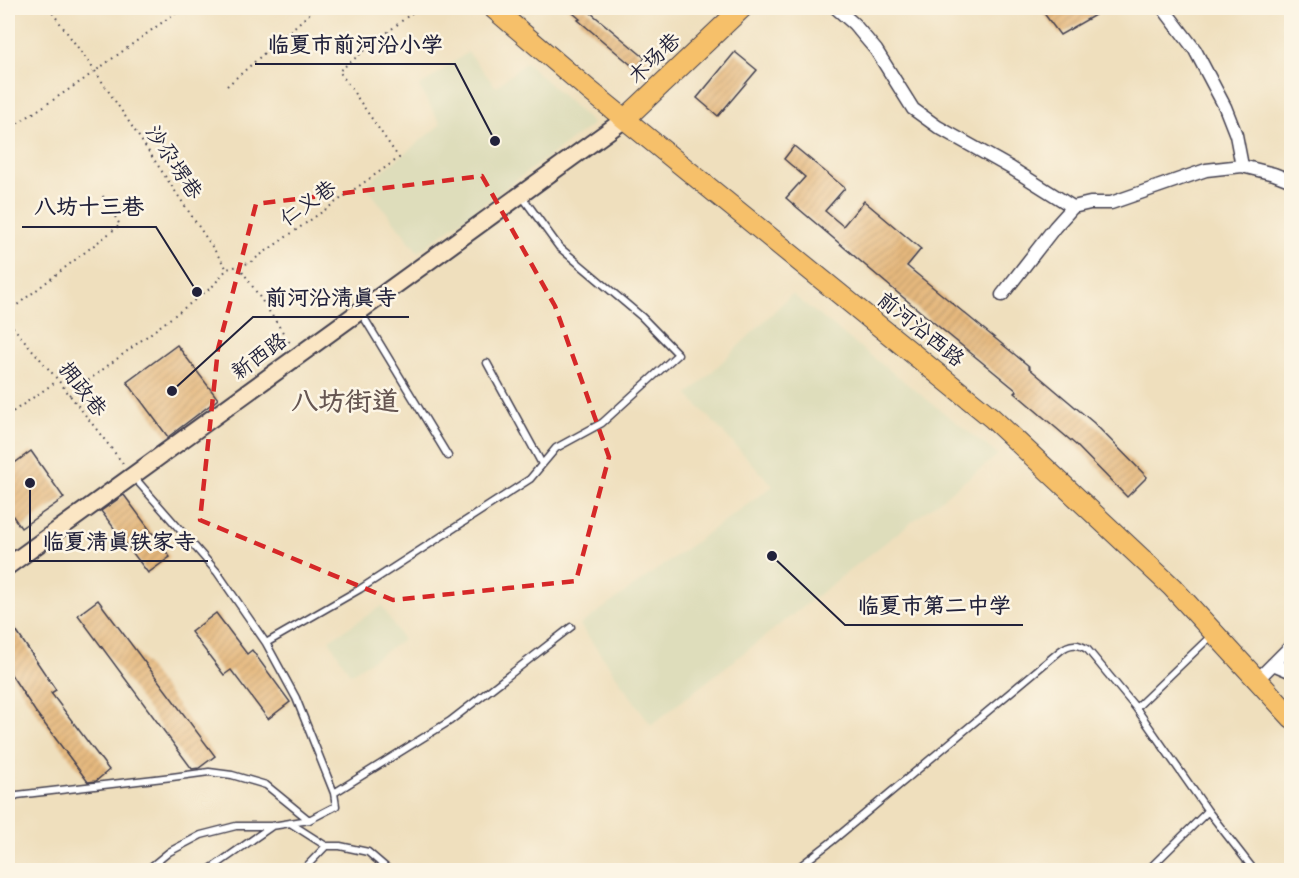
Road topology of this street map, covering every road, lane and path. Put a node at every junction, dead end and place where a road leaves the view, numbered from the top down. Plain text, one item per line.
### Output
1 (21, 8) edge
2 (49, 8) edge
3 (182, 8) edge
4 (316, 8) edge
5 (418, 8) edge
6 (493, 8) edge
7 (742, 8) edge
8 (836, 8) edge
9 (1163, 8) edge
10 (8, 14) edge
11 (95, 71) junction
12 (227, 86) dead end
13 (625, 119) junction
14 (8, 130) edge
15 (1242, 166) junction
16 (1292, 181) edge
17 (101, 193) dead end
18 (520, 195) junction
19 (1073, 207) junction
20 (239, 266) junction
21 (227, 269) junction
22 (1002, 295) dead end
23 (360, 311) junction
24 (8, 312) edge
25 (8, 323) edge
26 (298, 356) junction
27 (487, 363) dead end
28 (58, 380) junction
29 (69, 395) junction
30 (8, 415) edge
31 (448, 456) dead end
32 (543, 464) junction
33 (132, 476) junction
34 (8, 566) edge
35 (571, 627) dead end
36 (1214, 633) junction
37 (266, 643) junction
38 (1292, 645) edge
39 (1273, 664) junction
40 (1292, 672) edge
41 (1257, 680) junction
42 (1136, 708) junction
43 (1292, 718) edge
44 (334, 793) junction
45 (8, 801) edge
46 (1208, 811) junction
47 (309, 820) junction
48 (289, 823) junction
49 (272, 826) junction
50 (326, 846) junction
51 (147, 870) edge
52 (209, 870) edge
53 (303, 870) edge
54 (389, 870) edge
55 (795, 870) edge
56 (1148, 870) edge
57 (1254, 870) edge

1 - 10 path
2 - 11 path, 沙尕塄巷
3 - 11 path
4 - 12 path
5 - 20 path, 仁义巷
6 - 13 main road, 前河沿西路
7 - 13 main road, 木场巷
8 - 19 street
9 - 15 street
11 - 14 path
11 - 21 path, 沙尕塄巷
13 - 18 main road, 新西路
13 - 36 main road, 前河沿西路
15 - 16 street
15 - 19 street
17 - 24 path
18 - 23 main road, 新西路
18 - 32 lane
19 - 22 street
20 - 21 path, 仁义巷
20 - 26 path
21 - 29 path
23 - 26 main road, 新西路
23 - 31 lane
25 - 28 path, 拥政巷
26 - 33 main road, 新西路
27 - 32 lane
28 - 29 path, 拥政巷
28 - 30 path
29 - 33 path, 拥政巷
32 - 37 lane
33 - 34 main road, 新西路
33 - 37 lane
35 - 44 lane
36 - 41 main road, 前河沿西路
36 - 42 lane
37 - 44 lane
38 - 39 street
39 - 40 street
39 - 41 street
41 - 43 main road, 前河沿西路
42 - 46 lane
42 - 55 lane
44 - 47 lane
45 - 47 lane
46 - 56 lane
46 - 57 lane
47 - 48 lane
48 - 49 lane
48 - 50 lane
49 - 51 lane
49 - 52 lane
50 - 53 lane
50 - 54 lane

